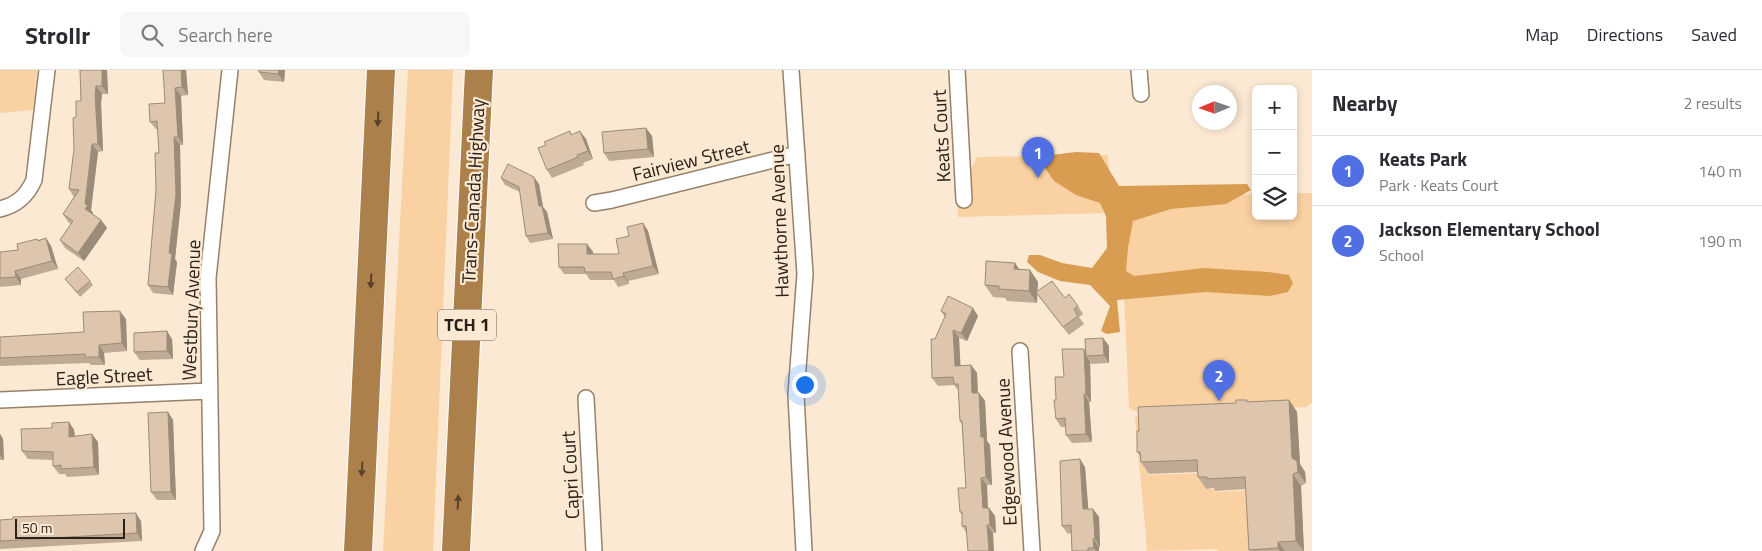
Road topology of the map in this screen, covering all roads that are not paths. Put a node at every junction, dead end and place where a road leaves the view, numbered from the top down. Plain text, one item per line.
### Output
1 (47, 70) edge
2 (230, 70) edge
3 (381, 70) edge
4 (479, 70) edge
5 (791, 70) edge
6 (957, 70) edge
7 (1139, 70) edge
8 (1141, 94) dead end
9 (797, 154) junction
10 (964, 200) dead end
11 (594, 203) dead end
12 (0, 209) edge
13 (1020, 351) dead end
14 (209, 391) junction
15 (586, 398) dead end
16 (0, 400) edge
17 (203, 551) edge
18 (358, 551) edge
19 (456, 551) edge
20 (594, 551) edge
21 (804, 551) edge
22 (1032, 551) edge

1 - 12 street
2 - 14 street, Westbury Avenue
3 -> 18 highway
19 -> 4 highway, Trans-Canada Highway / TCH 1
5 - 9 street, Hawthorne Avenue
6 - 10 street, Keats Court
7 - 8 street
9 - 11 street, Fairview Street
9 - 21 street, Hawthorne Avenue
13 - 22 street, Edgewood Avenue
14 - 16 street, Eagle Street
14 - 17 street, Westbury Avenue
15 - 20 street, Capri Court

